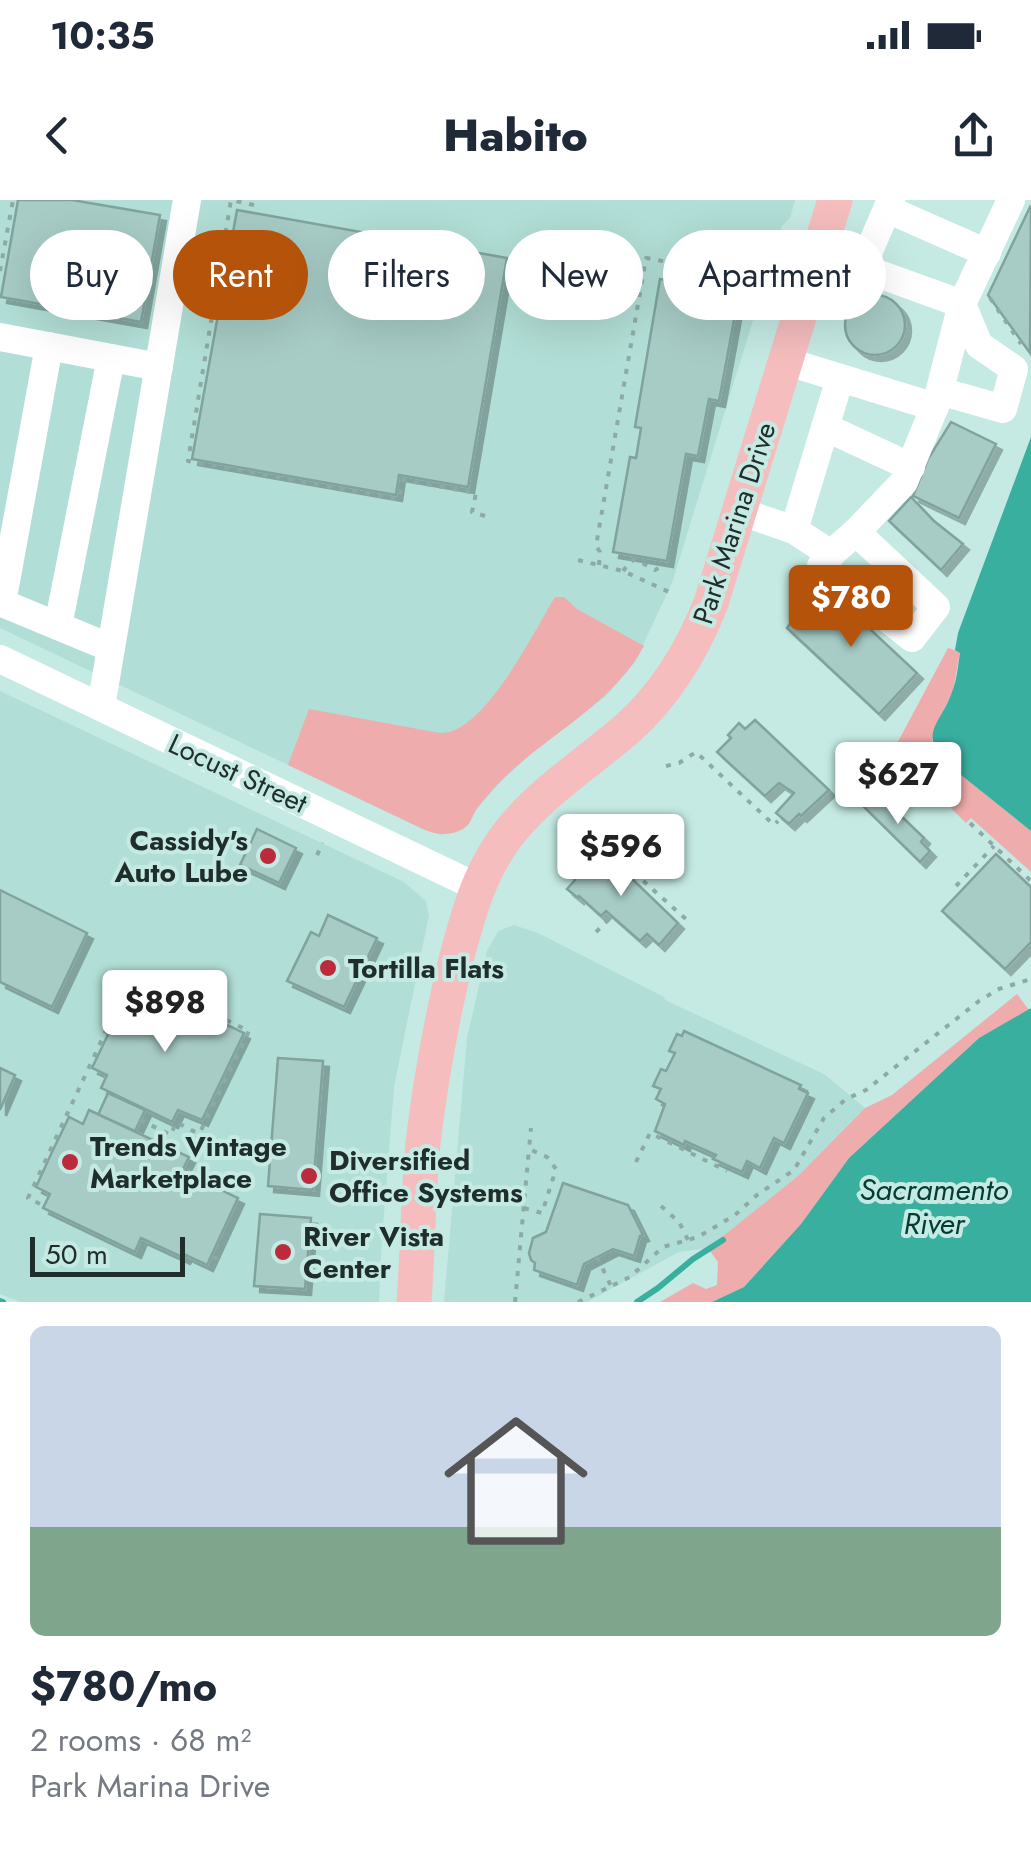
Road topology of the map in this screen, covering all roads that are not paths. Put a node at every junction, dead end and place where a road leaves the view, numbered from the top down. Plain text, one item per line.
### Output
1 (187, 200) edge
2 (835, 200) edge
3 (1005, 202) edge
4 (889, 204) edge
5 (825, 230) edge
6 (878, 230) edge
7 (987, 253) junction
8 (886, 273) edge
9 (974, 298) junction
10 (797, 320) edge
11 (0, 337) edge
12 (49, 346) junction
13 (111, 358) junction
14 (785, 361) junction
15 (159, 366) junction
16 (840, 378) junction
17 (938, 399) junction
18 (825, 427) junction
19 (911, 466) junction
20 (739, 511) junction
21 (794, 530) junction
22 (856, 532) junction
23 (830, 554) junction
24 (1, 602) edge
25 (58, 626) junction
26 (111, 648) junction
27 (0, 659) edge
28 (100, 707) junction
29 (477, 887) junction
30 (414, 1302) edge

1 - 15 street
2 - 5 main road, Park Marina Drive
3 - 7 street
4 - 6 street
4 - 7 street
7 - 9 street
8 - 9 street
9 - 17 street
9 - 17 street
10 - 14 main road, Park Marina Drive
11 - 12 street
12 - 13 street
12 - 24 street
13 - 15 street
13 - 25 street
14 - 16 street
14 - 20 main road, Park Marina Drive
15 - 26 street
16 - 17 street
16 - 18 street
17 - 19 street
18 - 19 street
18 - 21 street
19 - 22 street
20 - 21 street
20 - 29 main road, Park Marina Drive
21 - 23 street
22 - 23 street
22 - 23 street
24 - 25 street
25 - 26 street
26 - 28 street
27 - 28 street, Locust Street
28 - 29 street, Locust Street
29 - 30 main road, Park Marina Drive

